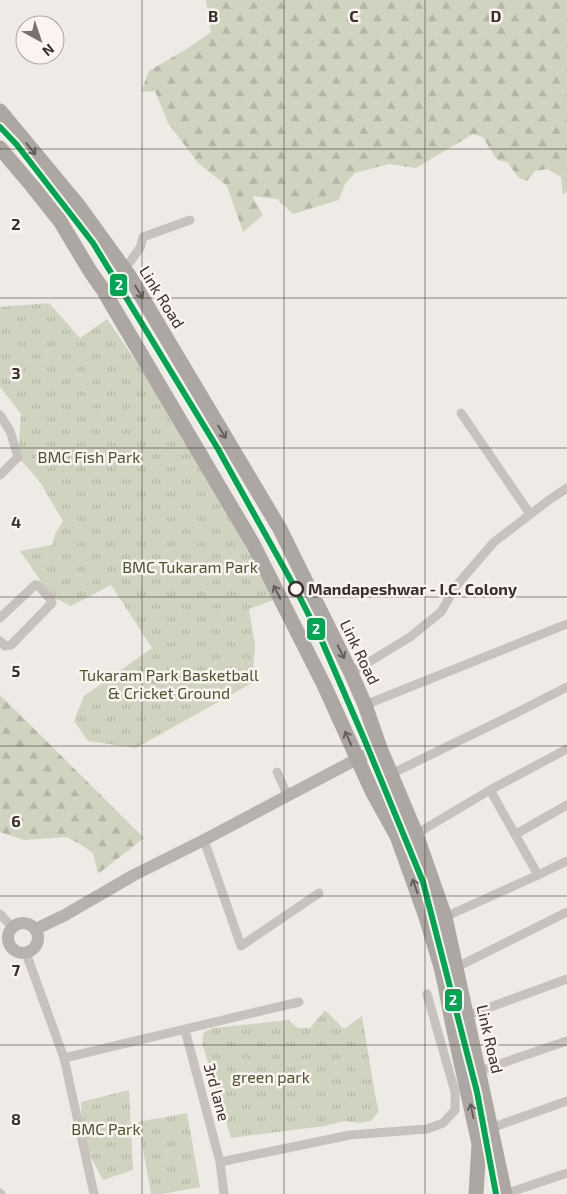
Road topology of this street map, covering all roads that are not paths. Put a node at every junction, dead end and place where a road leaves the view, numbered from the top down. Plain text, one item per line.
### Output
1 (0, 111) edge
2 (0, 148) edge
3 (190, 220) dead end
4 (124, 270) junction
5 (461, 413) dead end
6 (0, 415) edge
7 (0, 475) edge
8 (567, 488) edge
9 (530, 514) junction
10 (0, 618) edge
11 (567, 624) edge
12 (0, 641) edge
13 (351, 672) junction
14 (567, 687) edge
15 (365, 705) junction
16 (380, 748) junction
17 (567, 749) edge
18 (357, 759) junction
19 (280, 771) dead end
20 (391, 774) junction
21 (490, 790) junction
22 (291, 794) junction
23 (567, 805) edge
24 (416, 834) junction
25 (516, 834) junction
26 (204, 840) junction
27 (567, 860) edge
28 (538, 876) junction
29 (319, 893) dead end
30 (567, 912) edge
31 (0, 914) edge
32 (445, 917) junction
33 (12, 927) junction
34 (36, 929) junction
35 (5, 948) edge
36 (26, 953) junction
37 (457, 967) junction
38 (567, 979) edge
39 (427, 994) dead end
40 (299, 1002) dead end
41 (466, 1016) junction
42 (185, 1030) junction
43 (567, 1041) edge
44 (64, 1058) junction
45 (479, 1072) junction
46 (567, 1101) edge
47 (491, 1128) junction
48 (220, 1162) junction
49 (567, 1173) edge
50 (94, 1194) edge
51 (224, 1194) edge
52 (476, 1194) edge
53 (505, 1194) edge

1 -> 4 main road, Link Road
18 -> 2 main road, Link Road
3 - 4 street
4 -> 13 main road, Link Road
5 - 9 street
6 - 7 street
8 - 9 street
9 - 13 street
10 - 12 street
11 - 15 street
13 - 15 main road, Link Road
14 - 20 street
15 - 16 main road, Link Road
16 - 18 street
16 - 20 main road, Link Road
17 - 21 street
18 - 22 street
52 -> 18 main road, Link Road
19 - 22 street
20 - 24 main road, Link Road
21 - 24 street
21 - 25 street
22 - 26 street
23 - 25 street
24 - 32 main road, Link Road
25 - 28 street
26 - 29 street
26 - 34 street
27 - 28 street
28 - 32 street
30 - 37 street
31 - 33 street
32 - 37 main road, Link Road
33 - 34 street
33 - 35 street
34 - 36 street
35 - 36 street
36 - 44 street
37 - 41 main road, Link Road
38 - 41 street
39 - 48 street
40 - 42 street
41 - 45 main road, Link Road
42 - 44 street
42 - 48 street, 3rd lane
43 - 45 street
44 - 50 street
45 - 47 main road, Link Road
46 - 47 street
47 - 53 main road, Link Road
48 - 51 street, 3rd lane
49 - 53 street

